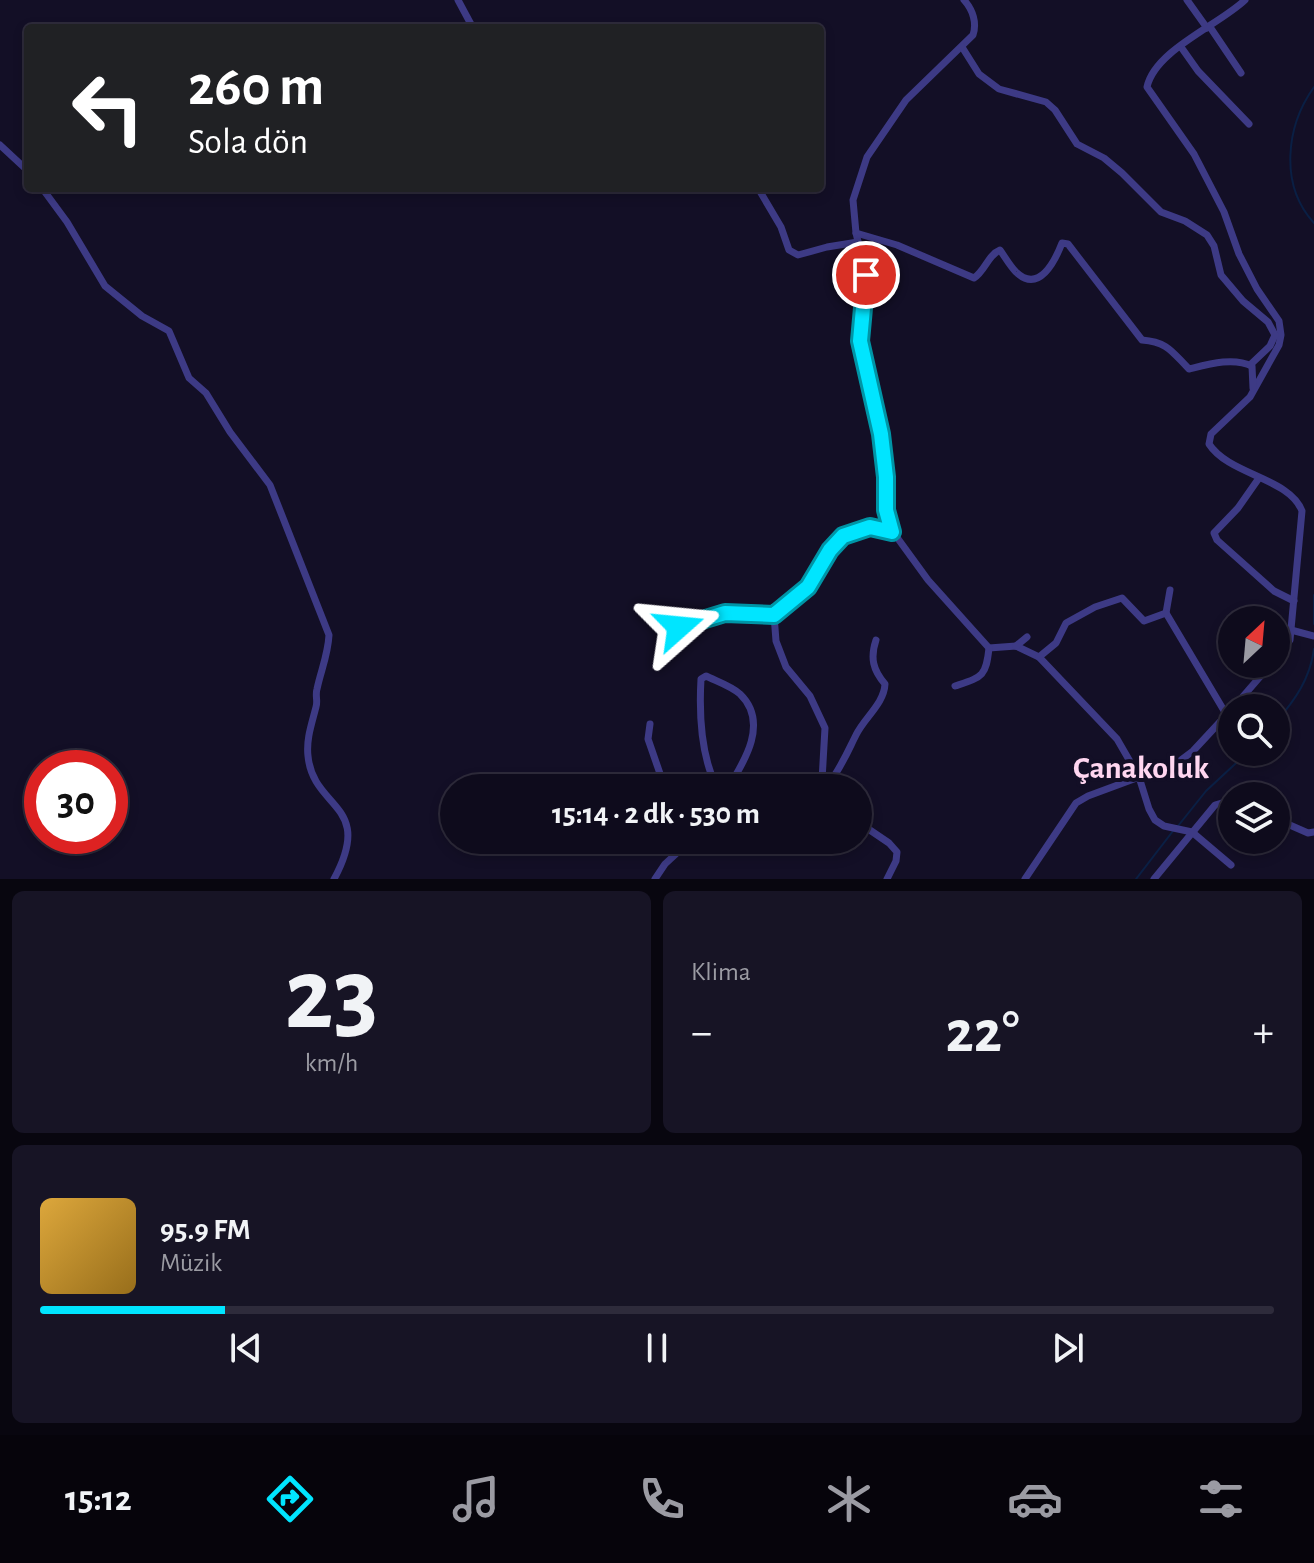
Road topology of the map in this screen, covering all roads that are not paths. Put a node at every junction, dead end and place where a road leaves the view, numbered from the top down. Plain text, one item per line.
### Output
1 (458, 0) edge
2 (964, 0) edge
3 (1187, 0) edge
4 (1245, 0) edge
5 (471, 24) edge
6 (1208, 27) junction
7 (962, 47) junction
8 (1181, 47) junction
9 (1241, 73) dead end
10 (1249, 124) dead end
11 (0, 145) edge
12 (24, 167) edge
13 (45, 192) edge
14 (760, 192) edge
15 (856, 233) junction
16 (858, 242) junction
17 (1250, 365) junction
18 (1253, 391) junction
19 (1259, 478) junction
20 (892, 532) junction
21 (1170, 590) dead end
22 (1294, 601) junction
23 (1166, 613) junction
24 (774, 615) junction
25 (679, 627) dead end
26 (1291, 630) junction
27 (1311, 635) edge
28 (1027, 637) dead end
29 (876, 640) dead end
30 (1290, 640) edge
31 (1016, 646) junction
32 (989, 648) junction
33 (1039, 657) junction
34 (1259, 678) edge
35 (955, 686) dead end
36 (1219, 694) edge
37 (1244, 694) edge
38 (1218, 723) edge
39 (650, 724) dead end
40 (660, 774) edge
41 (712, 774) edge
42 (735, 774) edge
43 (822, 774) edge
44 (836, 774) edge
45 (1139, 777) junction
46 (1218, 804) edge
47 (1290, 825) edge
48 (872, 831) edge
49 (1192, 832) junction
50 (1314, 832) edge
51 (675, 854) edge
52 (1231, 865) dead end
53 (334, 879) edge
54 (655, 879) edge
55 (887, 879) edge
56 (1025, 879) edge
57 (1154, 879) edge

1 - 5 street
2 - 7 street
3 - 6 street
4 - 6 street
6 - 8 street
6 - 9 street
7 - 15 street
7 - 17 street
8 - 10 street
8 - 18 street
11 - 12 street
13 - 53 street
14 - 16 street
15 - 16 street
15 - 17 street
16 - 20 street
17 - 18 street
18 - 19 street
19 - 22 street
19 - 22 street
20 - 24 street
20 - 32 street
21 - 23 street
22 - 26 street
23 - 33 street
23 - 36 street
24 - 25 street
24 - 43 street
26 - 27 street
26 - 30 street
28 - 31 street
29 - 44 street
31 - 32 street
31 - 33 street
32 - 35 street
33 - 45 street
34 - 37 street
38 - 45 street
39 - 40 street
41 - 42 street
45 - 49 street
45 - 56 street
46 - 49 street
47 - 50 street
48 - 55 street
49 - 52 street
49 - 57 street
51 - 54 street

